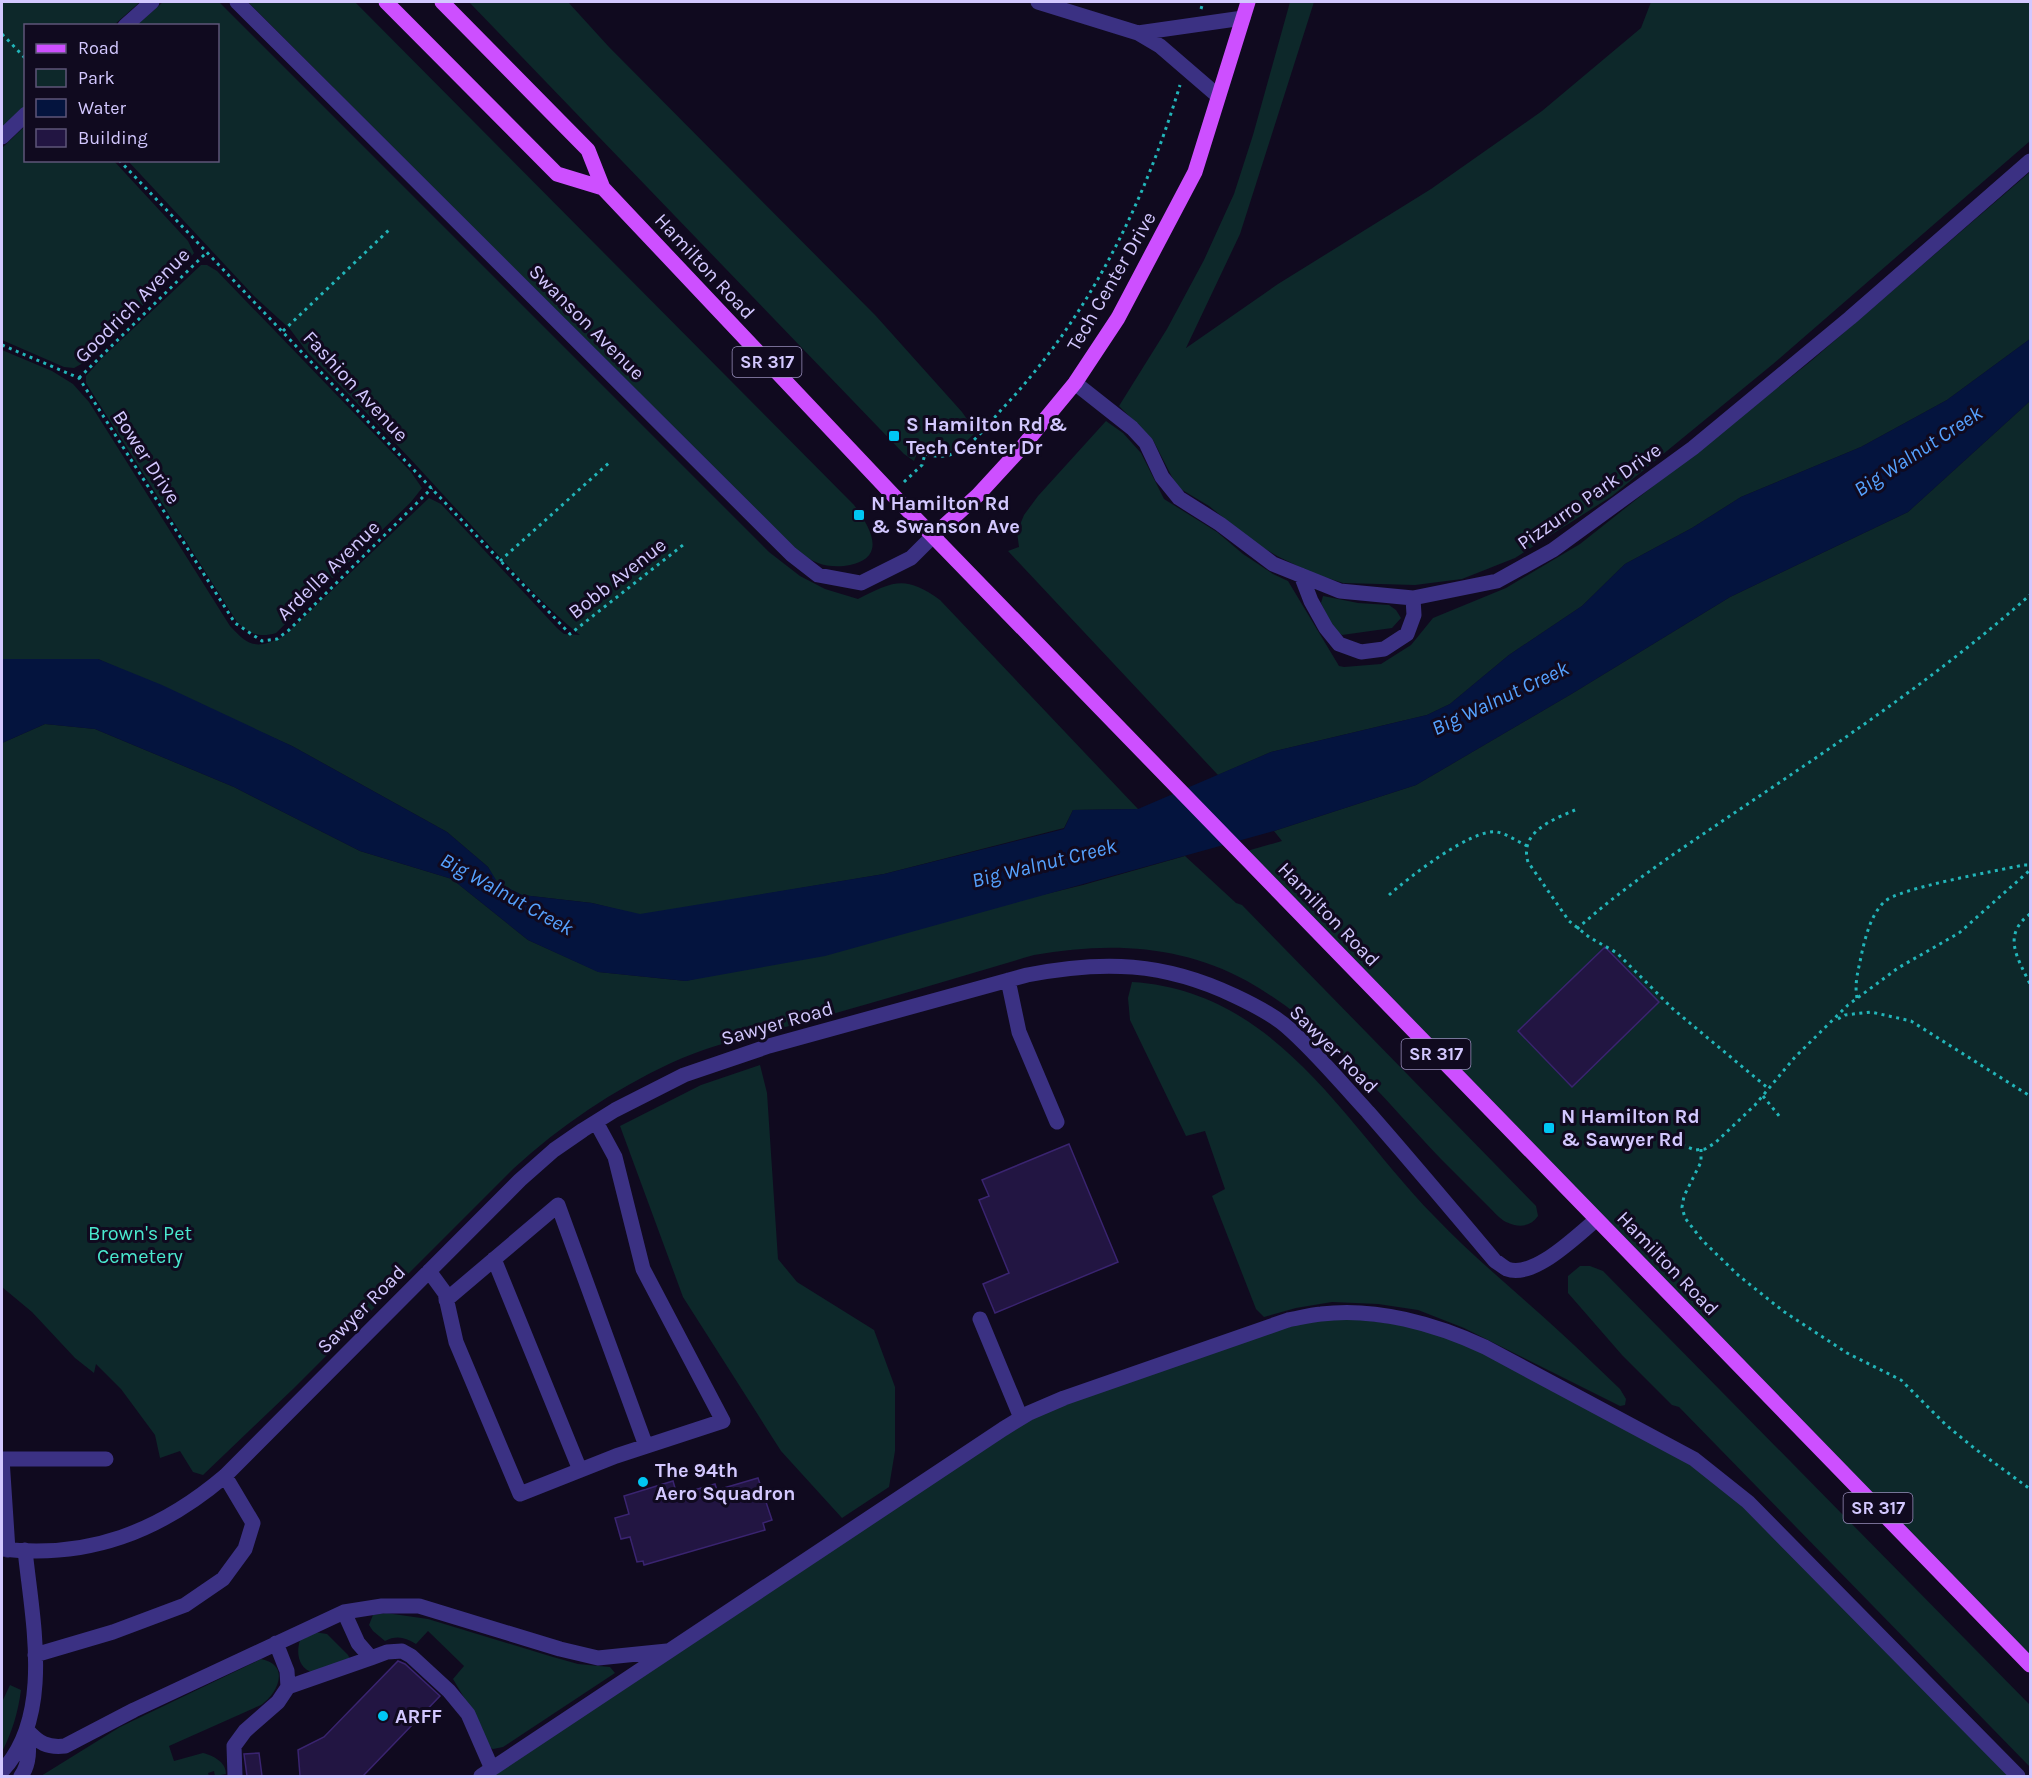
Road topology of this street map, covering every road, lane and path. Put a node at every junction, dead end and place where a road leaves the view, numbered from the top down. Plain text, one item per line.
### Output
1 (152, 2) edge
2 (237, 2) edge
3 (386, 2) edge
4 (442, 2) edge
5 (1038, 2) edge
6 (1203, 2) edge
7 (1248, 2) edge
8 (1243, 18) junction
9 (127, 24) edge
10 (1197, 24) junction
11 (2, 33) edge
12 (1138, 33) junction
13 (24, 57) edge
14 (1185, 67) junction
15 (1218, 96) junction
16 (24, 116) edge
17 (2, 137) edge
18 (2031, 161) edge
19 (121, 162) edge
20 (603, 188) junction
21 (391, 228) dead end
22 (206, 252) junction
23 (283, 331) junction
24 (2, 345) edge
25 (79, 378) junction
26 (1075, 383) junction
27 (611, 461) dead end
28 (432, 488) junction
29 (892, 494) junction
30 (933, 536) junction
31 (683, 545) dead end
32 (500, 561) junction
33 (1301, 575) junction
34 (2031, 595) edge
35 (1413, 598) junction
36 (235, 623) joint
37 (570, 634) joint
38 (1575, 810) dead end
39 (1527, 846) junction
40 (2031, 867) edge
41 (1389, 895) dead end
42 (2031, 914) edge
43 (1578, 929) junction
44 (1008, 980) junction
45 (2031, 984) edge
46 (1857, 998) junction
47 (1834, 1021) junction
48 (1769, 1089) junction
49 (1763, 1096) junction
50 (2031, 1096) edge
51 (1780, 1117) dead end
52 (596, 1122) junction
53 (1057, 1122) dead end
54 (1682, 1145) dead end
55 (1701, 1149) junction
56 (1596, 1220) junction
57 (494, 1259) junction
58 (429, 1271) junction
59 (446, 1300) junction
60 (980, 1319) dead end
61 (1021, 1418) junction
62 (646, 1446) junction
63 (106, 1459) dead end
64 (580, 1470) junction
65 (225, 1476) junction
66 (2031, 1489) edge
67 (5, 1549) edge
68 (25, 1550) junction
69 (344, 1612) junction
70 (276, 1643) junction
71 (670, 1651) junction
72 (35, 1654) junction
73 (371, 1658) junction
74 (2031, 1665) edge
75 (288, 1688) junction
76 (27, 1731) junction
77 (2, 1771) edge
78 (486, 1773) edge
79 (21, 1776) edge
80 (236, 1776) edge
81 (2018, 1776) edge

1 - 9 street
2 - 30 street, Swanson Avenue
3 - 20 main road, Hamilton Road / SR 317
4 - 20 main road, Hamilton Road / SR 317
5 - 12 street
6 - 10 path
7 - 8 main road, Tech Center Drive
8 - 10 street
8 - 15 main road, Tech Center Drive
10 - 12 street
11 - 13 path
12 - 14 street
14 - 15 street
14 - 29 path
15 - 26 main road, Tech Center Drive
16 - 17 street
18 - 35 street, Pizzurro Park Drive
19 - 22 path, Fashion Avenue
20 - 29 main road, Hamilton Road / SR 317
21 - 23 path
22 - 23 path, Fashion Avenue
22 - 25 path, Goodrich Avenue
23 - 28 path, Fashion Avenue
24 - 25 path
25 - 36 path, Bower Drive
26 - 30 main road, Tech Center Drive
26 - 33 street, Pizzurro Park Drive
27 - 32 path
28 - 32 path, Fashion Avenue
28 - 36 path, Ardella Avenue
29 - 30 main road, Hamilton Road / SR 317
30 - 56 main road, Hamilton Road / SR 317
31 - 37 path, Bobb Avenue
32 - 37 path, Fashion Avenue
33 - 35 street, Pizzurro Park Drive
33 - 35 street
34 - 43 path
38 - 39 path
39 - 41 path
39 - 43 path
40 - 46 path
40 - 46 path
42 - 45 path
43 - 48 path
44 - 52 street, Sawyer Road
44 - 53 street
44 - 56 street, Sawyer Road
46 - 47 path
47 - 48 path
47 - 50 path
48 - 49 path
49 - 51 path
49 - 55 path
52 - 58 street, Sawyer Road
52 - 62 street
54 - 55 path
55 - 66 path
56 - 74 main road, Hamilton Road / SR 317
57 - 59 street
57 - 62 street
57 - 64 street
58 - 59 street
58 - 65 street, Sawyer Road
59 - 64 street
60 - 61 street
61 - 71 street
61 - 81 street
62 - 64 street
63 - 67 street
65 - 68 street, Sawyer Road
65 - 72 street
67 - 68 street, Sawyer Road
68 - 72 street
69 - 70 street
69 - 71 street
69 - 73 street
70 - 75 street
70 - 76 street
71 - 78 street
72 - 76 street
73 - 75 street
73 - 78 street
75 - 80 street
76 - 77 street
76 - 79 street

